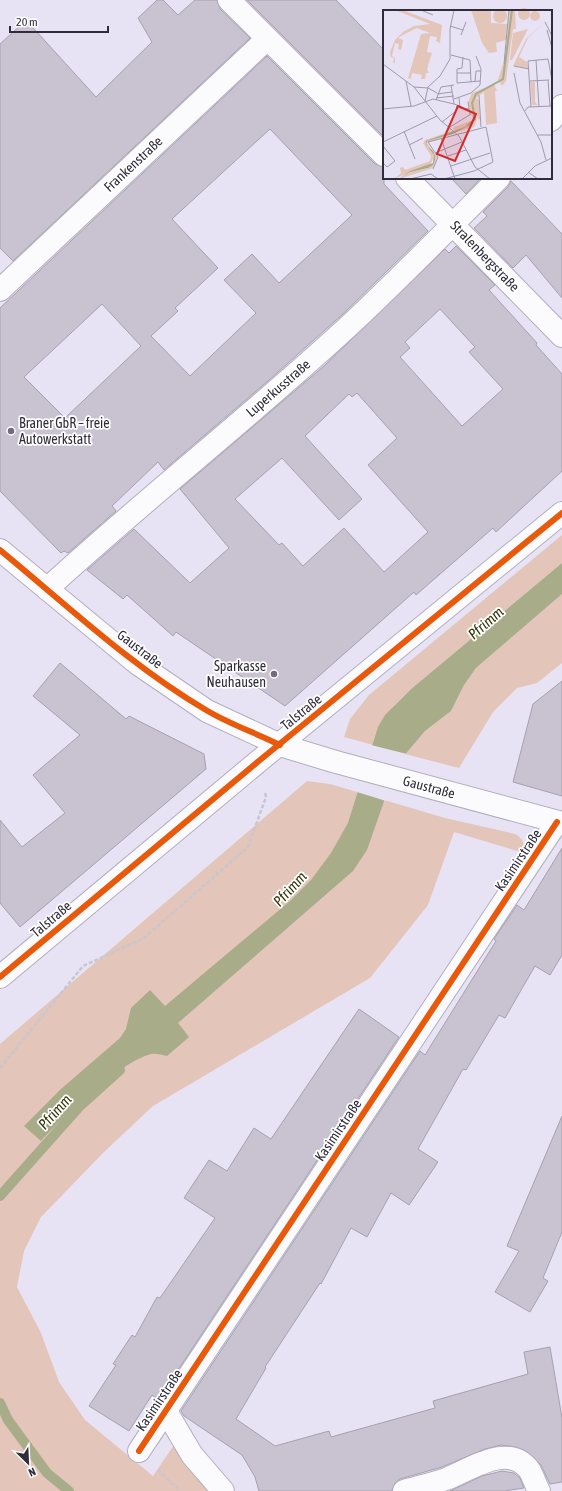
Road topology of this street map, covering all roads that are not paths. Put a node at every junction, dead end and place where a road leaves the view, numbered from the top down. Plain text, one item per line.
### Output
1 (229, 0) edge
2 (266, 39) junction
3 (562, 106) edge
4 (552, 119) edge
5 (383, 154) edge
6 (408, 179) edge
7 (498, 179) edge
8 (453, 223) junction
9 (0, 290) edge
10 (562, 336) edge
11 (562, 513) edge
12 (0, 550) edge
13 (48, 589) junction
14 (280, 745) junction
15 (560, 822) edge
16 (0, 977) edge
17 (166, 1411) junction
18 (139, 1451) dead end
19 (223, 1491) edge
20 (404, 1491) edge
21 (538, 1491) edge

1 - 2 street
2 - 5 street
2 - 9 street, Frankenstraße
3 - 4 street
6 - 8 street, Stralenbergstraße
7 - 8 street, Luperkusstraße
8 - 10 street, Stralenbergstraße
8 - 13 street, Luperkusstraße
11 - 14 street, Talstraße
12 - 13 street, Gaustraße
13 - 14 street, Gaustraße
14 - 15 street, Gaustraße
14 - 16 street, Talstraße
15 - 17 street, Kasimirstraße
17 - 18 street, Kasimirstraße
17 - 19 street, Kasimirstraße
20 - 21 street

